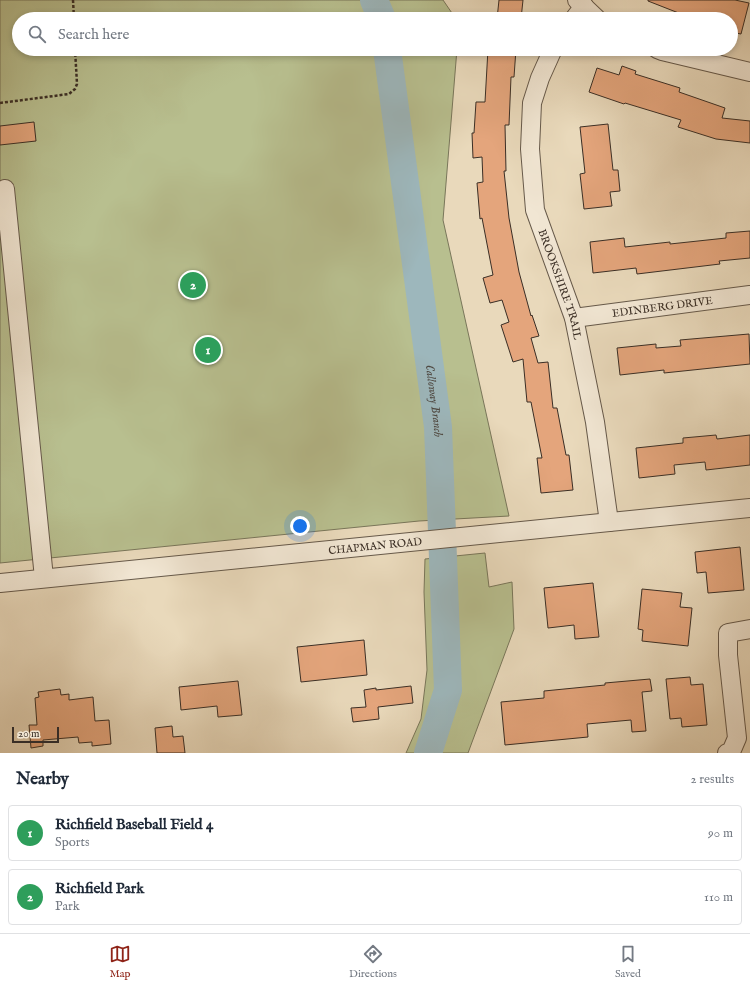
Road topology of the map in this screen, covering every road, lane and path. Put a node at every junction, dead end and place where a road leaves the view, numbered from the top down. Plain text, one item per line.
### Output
1 (73, 0) edge
2 (74, 12) edge
3 (75, 56) edge
4 (550, 56) edge
5 (683, 56) edge
6 (750, 72) edge
7 (0, 102) edge
8 (5, 189) dead end
9 (750, 295) edge
10 (574, 318) junction
11 (750, 508) edge
12 (609, 522) junction
13 (44, 578) junction
14 (0, 583) edge
15 (750, 629) edge
16 (727, 753) edge

1 - 2 path
3 - 7 path
4 - 10 street, BROOKSHIRE TRAIL
5 - 6 street
8 - 13 street
9 - 10 street, EDINBERG DRIVE
10 - 12 street, BROOKSHIRE TRAIL
11 - 12 street, CHAPMAN ROAD
12 - 13 street, CHAPMAN ROAD
13 - 14 street, CHAPMAN ROAD
15 - 16 street

